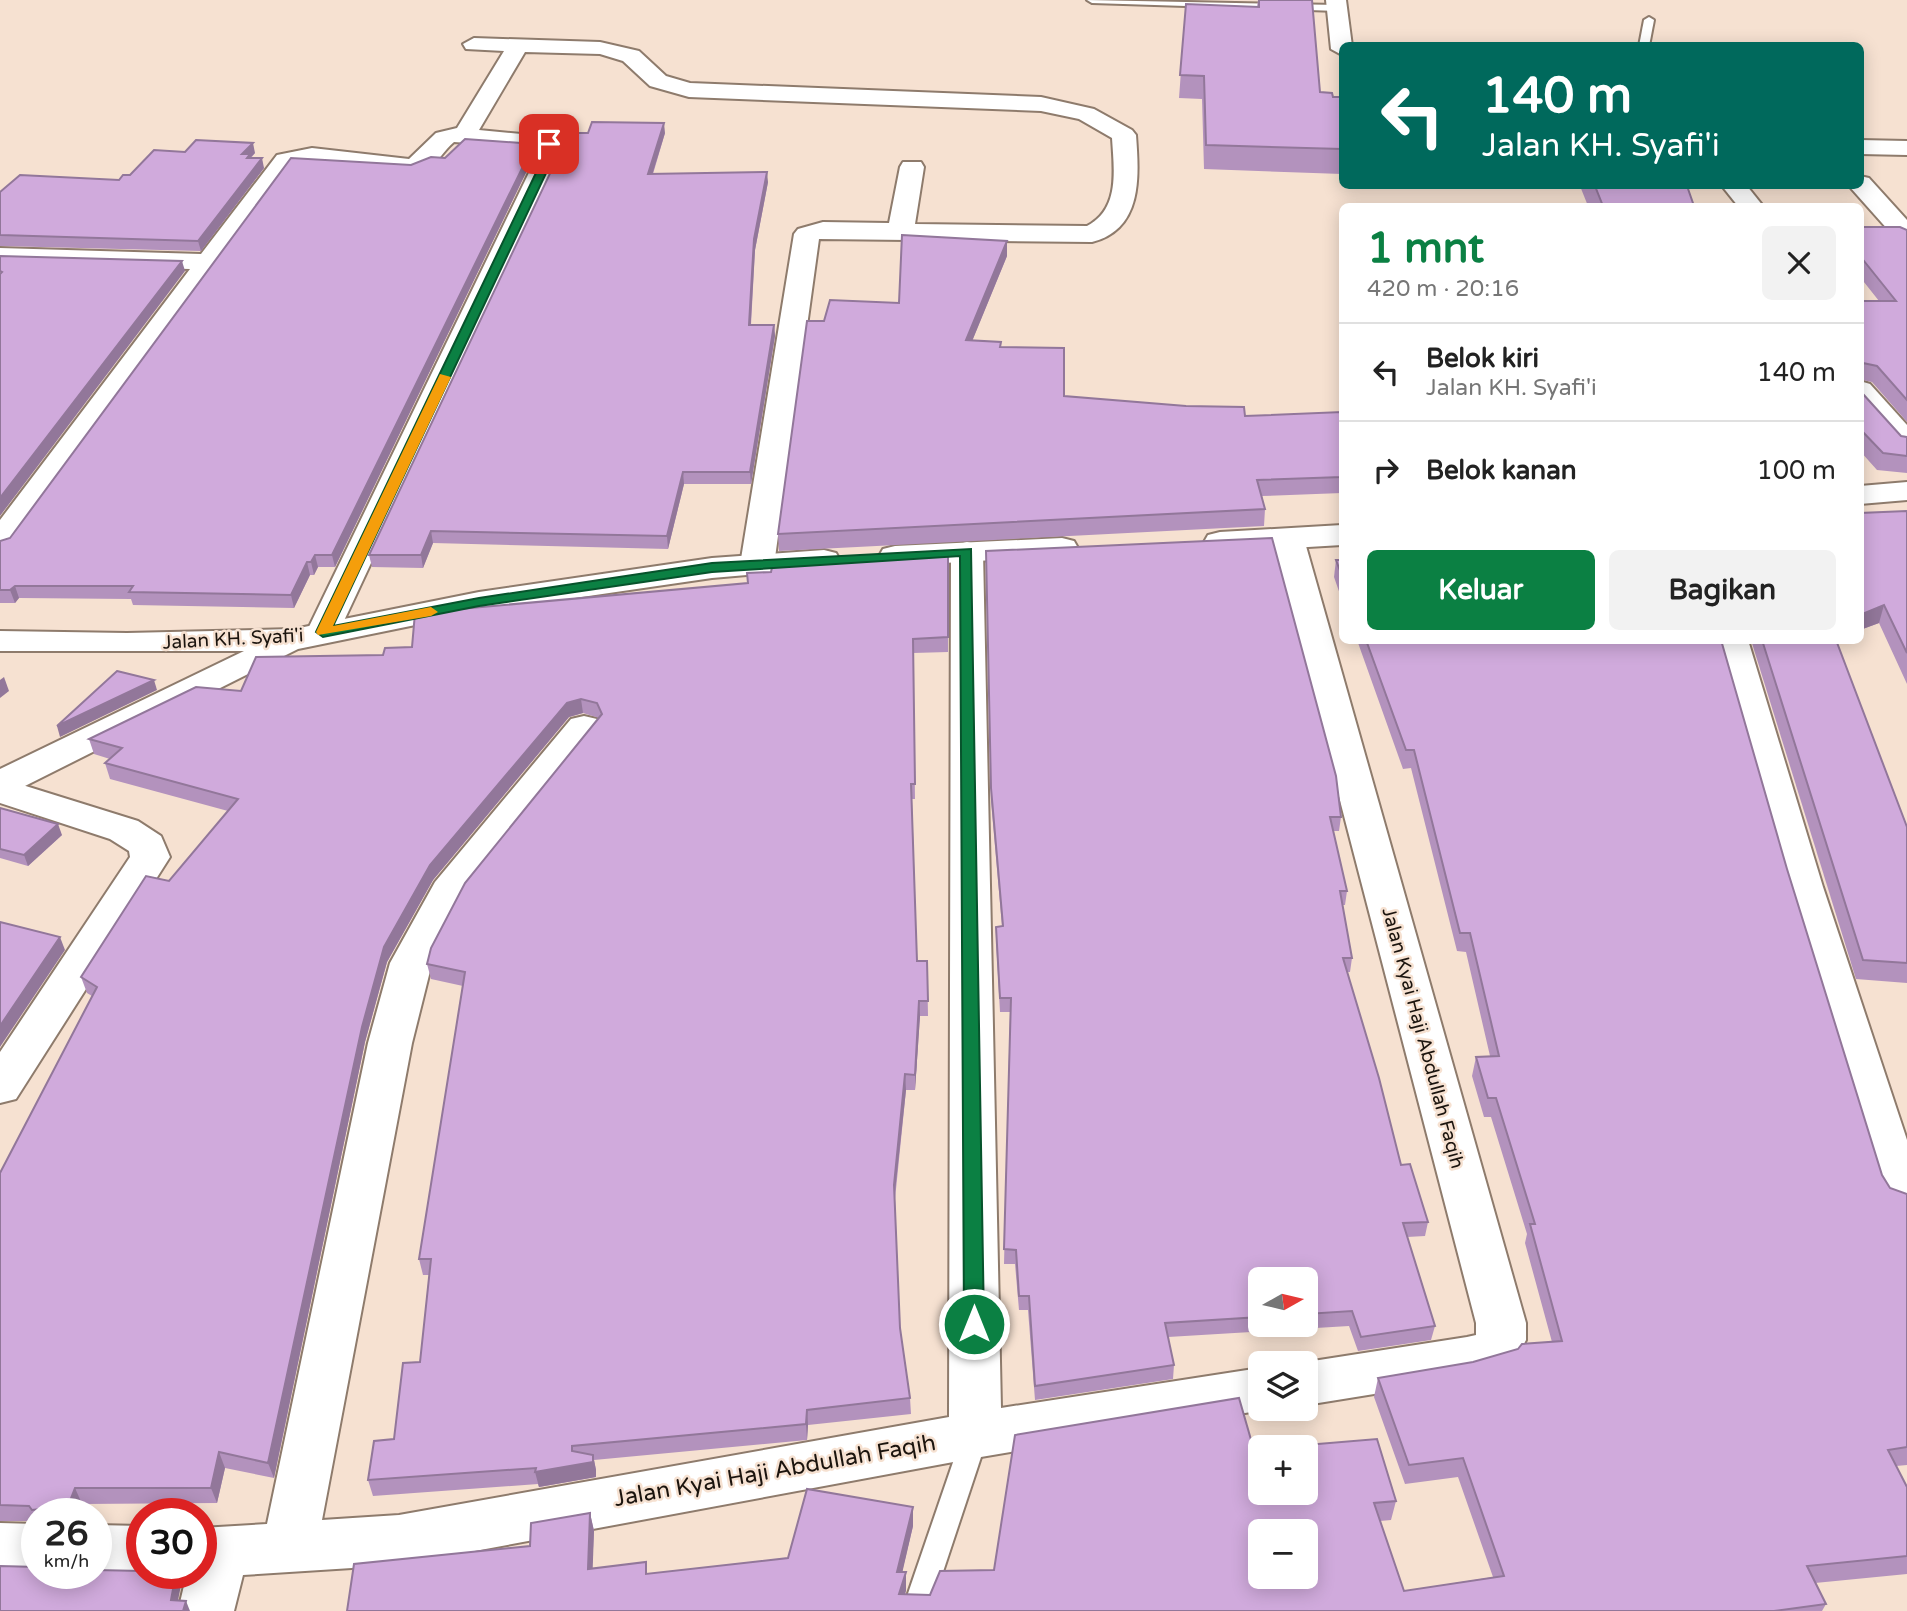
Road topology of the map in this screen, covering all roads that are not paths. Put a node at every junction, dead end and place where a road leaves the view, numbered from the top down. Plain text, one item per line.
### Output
1 (1092, 0) edge
2 (1337, 4) edge
3 (1649, 20) dead end
4 (1341, 42) edge
5 (1645, 42) edge
6 (474, 44) dead end
7 (519, 44) junction
8 (465, 134) junction
9 (1864, 147) edge
10 (1907, 148) edge
11 (912, 167) dead end
12 (1864, 188) edge
13 (1737, 189) edge
14 (1748, 203) edge
15 (901, 230) junction
16 (1907, 236) edge
17 (0, 256) edge
18 (209, 262) junction
19 (1864, 395) edge
20 (1907, 444) edge
21 (1907, 491) edge
22 (1864, 495) edge
23 (1339, 535) edge
24 (1287, 539) junction
25 (0, 542) edge
26 (1190, 543) edge
27 (1092, 547) edge
28 (967, 552) junction
29 (757, 565) junction
30 (309, 636) junction
31 (0, 641) edge
32 (1731, 644) edge
33 (584, 727) dead end
34 (0, 784) edge
35 (0, 790) edge
36 (2, 1082) edge
37 (1901, 1193) edge
38 (1318, 1381) edge
39 (1248, 1392) edge
40 (975, 1435) junction
41 (290, 1546) junction
42 (0, 1548) edge
43 (21, 1549) edge
44 (217, 1552) edge
45 (208, 1589) edge
46 (206, 1611) edge
47 (916, 1611) edge

1 - 2 lane
2 - 4 street
3 - 5 lane
6 - 7 street
7 - 8 street
7 - 15 street
8 - 18 street
8 - 30 street
9 - 10 street
11 - 15 street
12 - 16 street
13 - 14 street
15 - 29 street
17 - 18 street
18 - 25 street
19 - 20 street
21 - 22 street
23 - 24 street
24 - 26 street
24 - 38 street, Jalan Kyai Haji Abdullah Faqih
27 - 28 street, Jalan KH. Syafi'i
28 - 29 street, Jalan KH. Syafi'i
28 - 40 street
29 - 30 street, Jalan KH. Syafi'i
30 - 31 street, Jalan KH. Syafi'i
30 - 34 street
32 - 37 street
33 - 41 street
35 - 36 street
39 - 40 street, Jalan Kyai Haji Abdullah Faqih
40 - 41 street, Jalan Kyai Haji Abdullah Faqih
40 - 47 lane
41 - 44 street, Jalan Kyai Haji Abdullah Faqih
42 - 43 street
45 - 46 street

